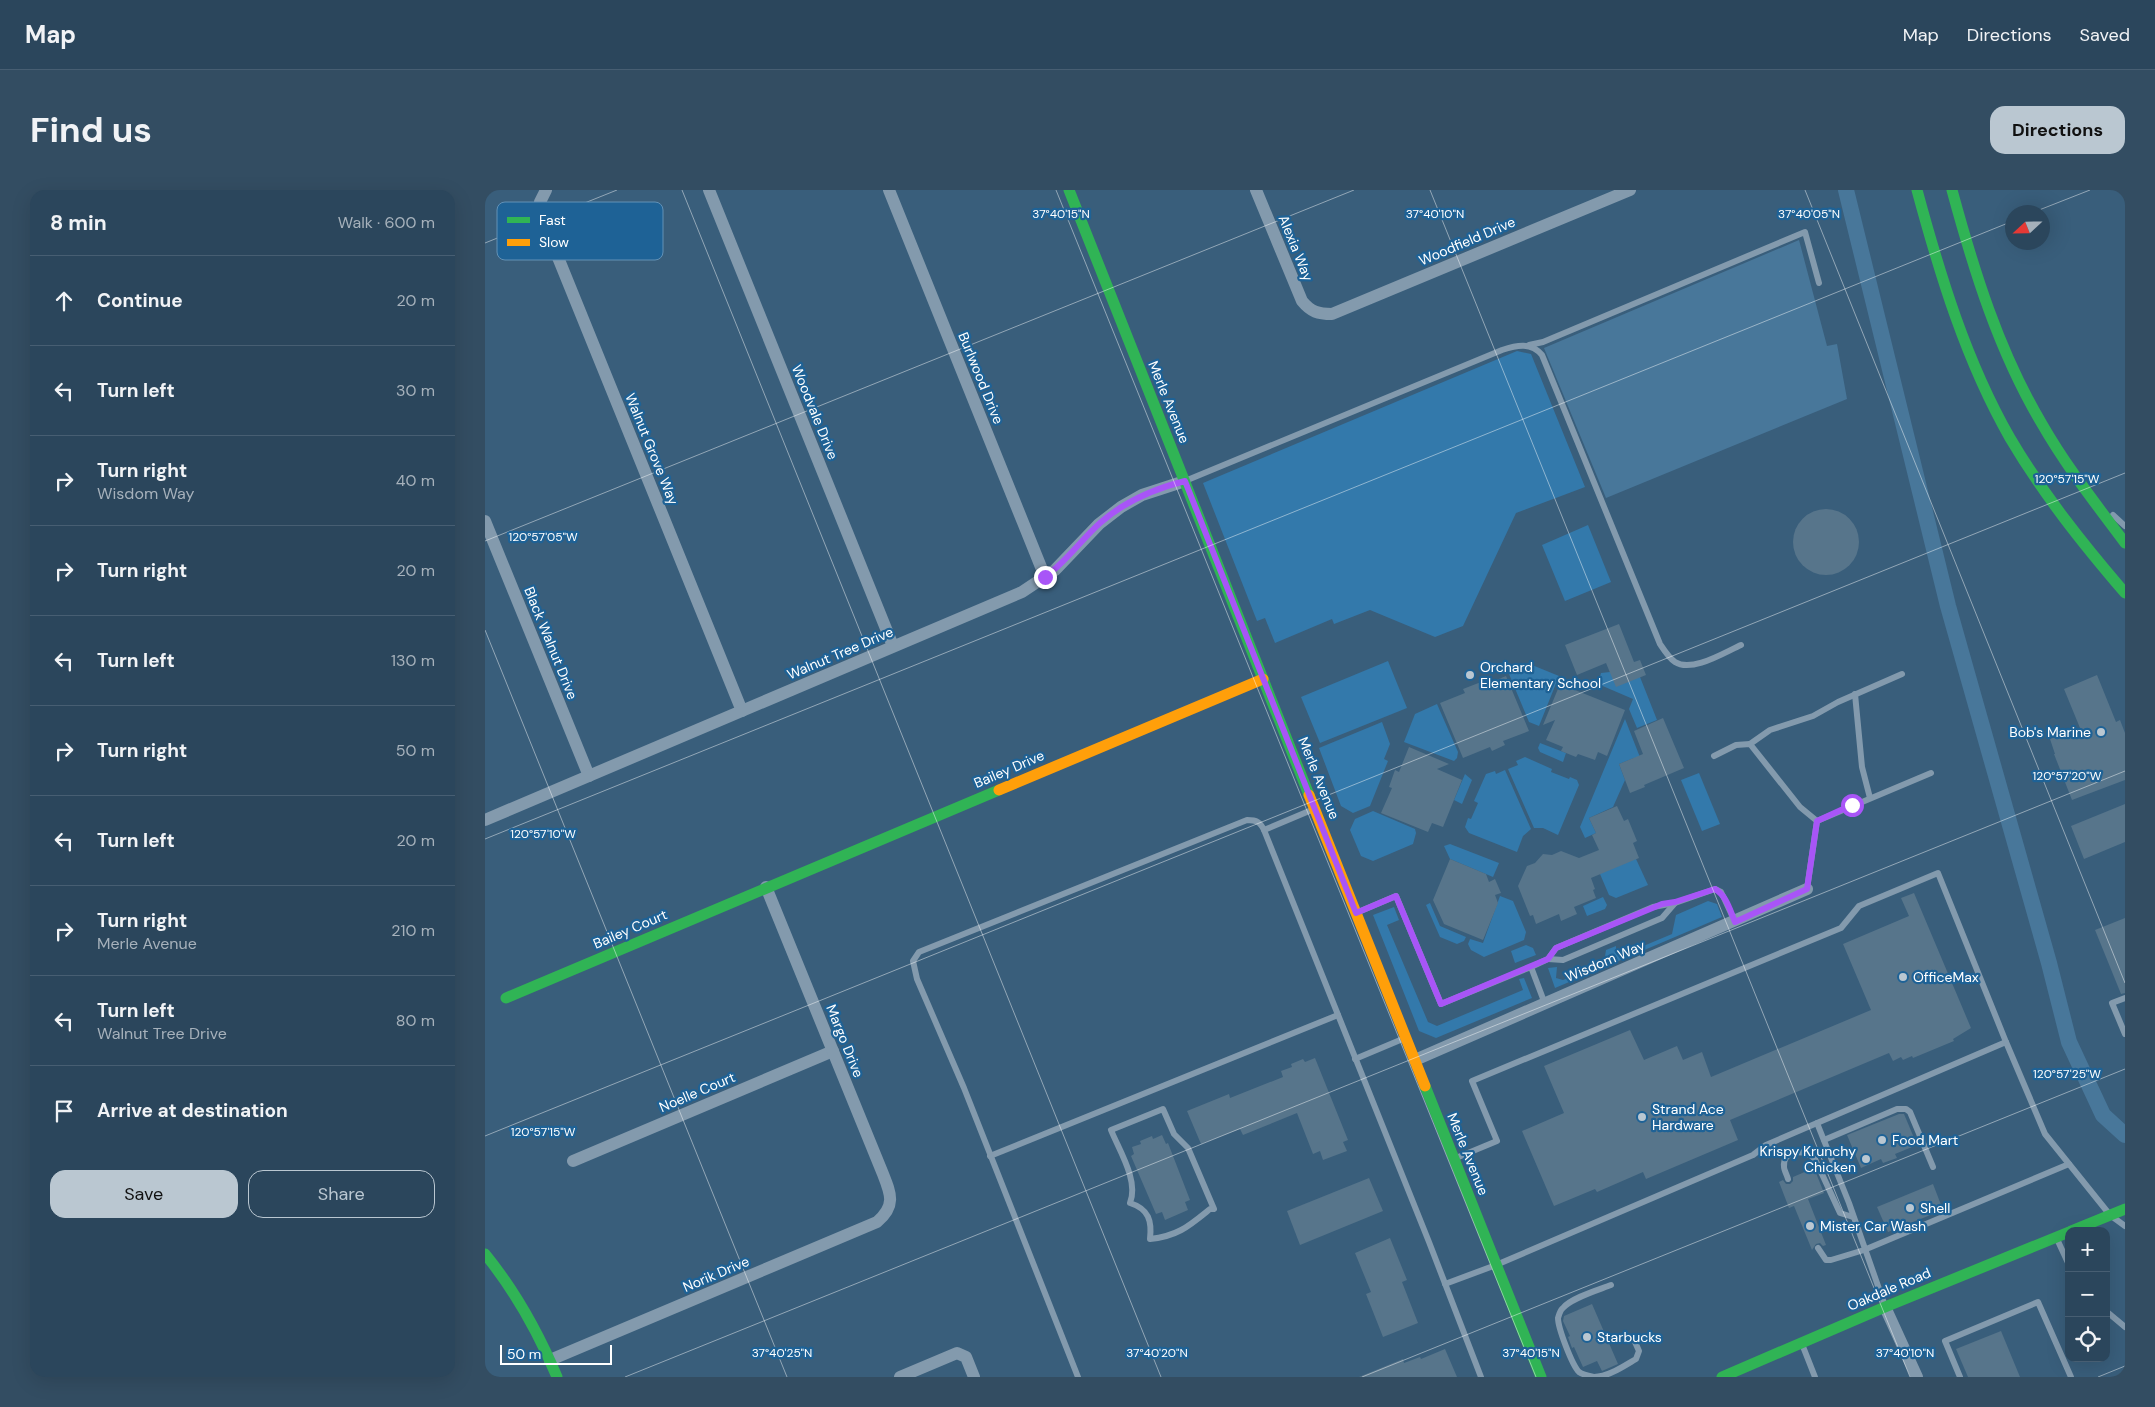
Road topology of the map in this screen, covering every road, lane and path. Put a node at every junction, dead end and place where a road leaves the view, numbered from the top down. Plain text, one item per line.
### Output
1 (709, 190) edge
2 (889, 190) edge
3 (1069, 190) edge
4 (1256, 190) edge
5 (1630, 190) edge
6 (1917, 190) edge
7 (1952, 190) edge
8 (559, 260) edge
9 (1819, 283) dead end
10 (1315, 312) joint
11 (1527, 345) junction
12 (1185, 481) junction
13 (2085, 490) junction
14 (485, 521) edge
15 (2125, 526) edge
16 (2125, 543) edge
17 (1045, 577) junction
18 (2125, 593) edge
19 (1741, 645) dead end
20 (893, 646) junction
21 (1902, 674) dead end
22 (1263, 679) junction
23 (1855, 694) junction
24 (742, 711) junction
25 (1750, 744) junction
26 (1714, 756) dead end
27 (1931, 772) dead end
28 (589, 776) junction
29 (1870, 798) junction
30 (1315, 808) junction
31 (485, 820) edge
32 (1817, 821) junction
33 (1264, 830) junction
34 (766, 887) junction
35 (1807, 889) joint
36 (1675, 902) junction
37 (1356, 913) junction
38 (1735, 922) junction
39 (1548, 959) junction
40 (1531, 967) junction
41 (506, 998) dead end
42 (2125, 998) edge
43 (1545, 1004) junction
44 (1338, 1015) junction
45 (2125, 1034) edge
46 (1406, 1037) junction
47 (2006, 1042) junction
48 (833, 1051) junction
49 (1355, 1059) junction
50 (1415, 1060) junction
51 (1165, 1111) joint
52 (1817, 1123) junction
53 (1824, 1140) junction
54 (990, 1156) junction
55 (1454, 1159) junction
56 (573, 1161) dead end
57 (2069, 1164) junction
58 (1933, 1168) dead end
59 (1788, 1178) dead end
60 (889, 1208) joint
61 (2125, 1209) edge
62 (2110, 1215) junction
63 (1853, 1217) junction
64 (2125, 1226) edge
65 (2080, 1227) edge
66 (2065, 1233) edge
67 (2056, 1237) junction
68 (1818, 1248) dead end
69 (1864, 1250) junction
70 (485, 1254) edge
71 (2065, 1256) edge
72 (1496, 1265) junction
73 (1445, 1284) junction
74 (1611, 1285) dead end
75 (1885, 1307) junction
76 (2110, 1315) edge
77 (2125, 1327) edge
78 (1635, 1342) dead end
79 (1801, 1343) junction
80 (2065, 1357) edge
81 (551, 1360) junction
82 (2067, 1362) edge
83 (557, 1377) edge
84 (900, 1377) edge
85 (974, 1377) edge
86 (1078, 1377) edge
87 (1481, 1377) edge
88 (1541, 1377) edge
89 (1722, 1377) edge
90 (1815, 1377) edge
91 (1917, 1377) edge
92 (1960, 1377) edge
93 (2071, 1377) edge

1 - 20 street, Woodvale Drive
2 - 17 street, Burlwood Drive
3 - 12 street, Merle Avenue
4 - 10 street, Alexia Way
5 - 10 street, Woodfield Drive
6 - 18 street
7 - 13 street
8 - 24 street, Walnut Grove Way
9 - 11 lane
11 - 12 lane
11 - 19 lane
12 - 17 street, Walnut Tree Drive
12 - 22 street, Merle Avenue
13 - 15 lane
13 - 16 street
14 - 28 street, Black Walnut Drive
17 - 20 street, Walnut Tree Drive
20 - 24 street, Walnut Tree Drive
21 - 23 lane
22 - 30 street, Merle Avenue
22 - 34 street, Bailey Drive
23 - 25 lane
23 - 29 lane
24 - 28 street, Walnut Tree Drive
25 - 26 lane
25 - 32 lane
27 - 29 lane
28 - 31 street, Walnut Tree Drive
29 - 32 lane
30 - 33 lane
30 - 37 street, Merle Avenue
32 - 35 lane
33 - 44 lane
33 - 54 lane
34 - 41 street, Bailey Court
34 - 48 street, Margo Drive
35 - 38 street, Wisdom Way
36 - 38 lane
36 - 39 lane
36 - 39 lane
37 - 40 lane
37 - 46 street, Merle Avenue
38 - 43 street, Wisdom Way
39 - 40 lane
40 - 43 lane
42 - 45 lane
43 - 50 street, Wisdom Way
44 - 49 lane
44 - 54 lane
46 - 49 lane
46 - 50 street, Merle Avenue
47 - 52 lane
47 - 55 lane
47 - 57 lane
48 - 56 street, Noelle Court
48 - 60 street, Margo Drive
49 - 73 lane
50 - 55 street, Merle Avenue
51 - 51 lane
52 - 53 lane
52 - 72 lane
53 - 58 lane
53 - 63 lane
54 - 86 lane
55 - 72 street, Merle Avenue
57 - 62 lane
57 - 69 lane
59 - 63 lane
60 - 81 street, Norik Drive
61 - 62 street, Oakdale Road
62 - 64 lane
62 - 65 street, Oakdale Road
63 - 69 lane
66 - 67 street, Oakdale Road
67 - 71 lane
67 - 75 street, Oakdale Road
68 - 69 lane
69 - 75 lane
70 - 81 street
72 - 73 lane
72 - 88 street, Merle Avenue
73 - 87 lane
74 - 78 lane
75 - 79 street, Oakdale Road
75 - 91 street
76 - 77 lane
79 - 89 street, Oakdale Road
79 - 90 lane
80 - 92 lane
81 - 83 street
82 - 93 lane
84 - 85 street

